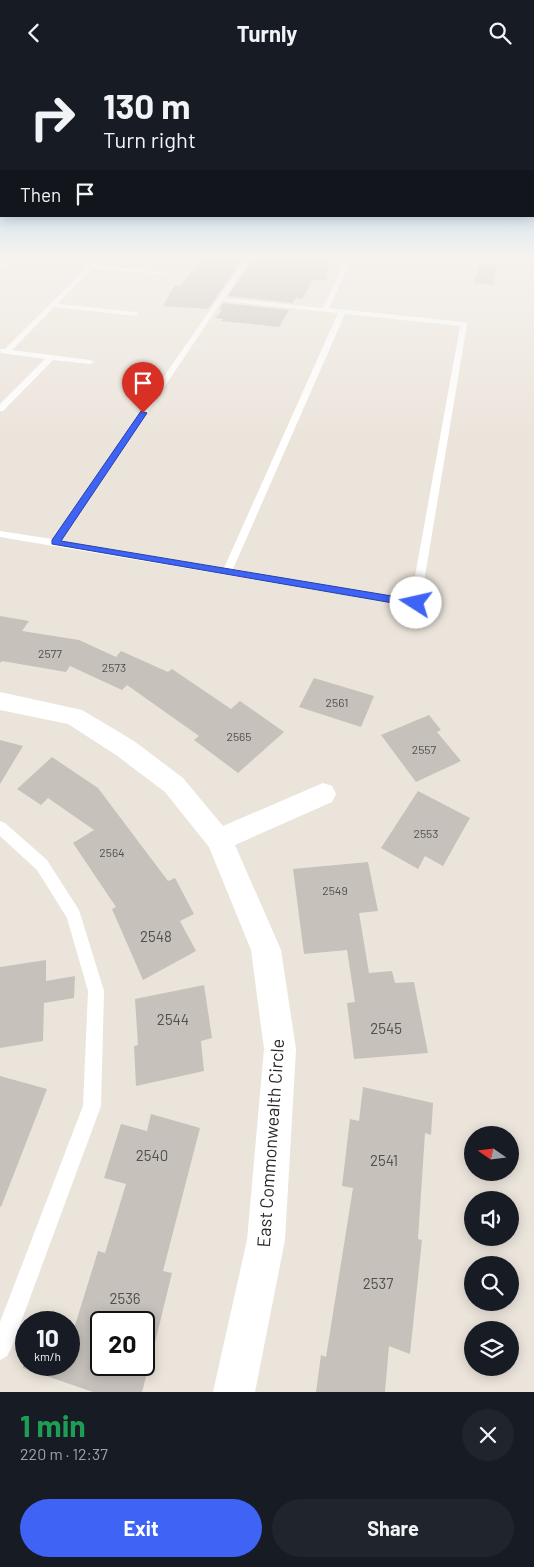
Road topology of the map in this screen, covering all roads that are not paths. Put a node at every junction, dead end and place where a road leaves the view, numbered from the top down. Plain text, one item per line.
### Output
1 (38, 318) edge
2 (207, 318) edge
3 (339, 318) edge
4 (402, 318) edge
5 (3, 351) edge
6 (51, 357) junction
7 (90, 362) dead end
8 (0, 409) edge
9 (0, 534) edge
10 (56, 542) junction
11 (228, 571) junction
12 (0, 701) edge
13 (323, 794) dead end
14 (0, 827) edge
15 (219, 840) junction
16 (0, 1349) edge
17 (234, 1392) edge

1 - 5 lane
2 - 10 lane
3 - 11 lane
4 - 11 lane
5 - 6 lane
6 - 7 lane
6 - 8 lane
9 - 10 lane
10 - 11 lane
12 - 15 street, East Commonwealth Circle
13 - 15 street
14 - 16 lane
15 - 17 street, East Commonwealth Circle

